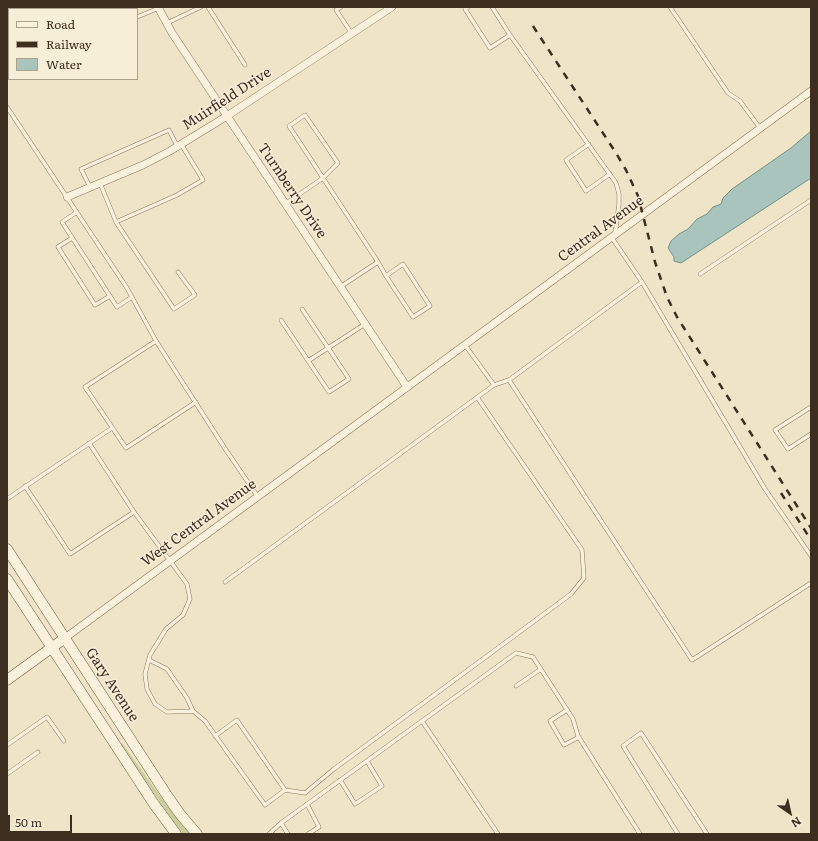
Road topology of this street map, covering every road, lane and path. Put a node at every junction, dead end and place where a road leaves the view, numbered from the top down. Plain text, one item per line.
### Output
1 (158, 7) edge
2 (201, 7) edge
3 (208, 7) edge
4 (341, 7) edge
5 (392, 7) edge
6 (468, 7) edge
7 (492, 7) edge
8 (670, 7) edge
9 (138, 17) edge
10 (167, 23) junction
11 (352, 34) junction
12 (510, 35) junction
13 (245, 65) dead end
14 (811, 91) edge
15 (7, 106) edge
16 (227, 116) junction
17 (760, 128) junction
18 (589, 144) junction
19 (179, 146) junction
20 (610, 174) junction
21 (323, 178) junction
22 (100, 183) junction
23 (90, 187) junction
24 (67, 197) junction
25 (811, 200) edge
26 (285, 204) junction
27 (77, 212) junction
28 (116, 222) junction
29 (613, 236) junction
30 (72, 238) junction
31 (378, 262) junction
32 (178, 272) dead end
33 (700, 274) dead end
34 (386, 276) junction
35 (642, 282) junction
36 (340, 287) junction
37 (110, 296) junction
38 (132, 297) junction
39 (302, 308) dead end
40 (281, 320) dead end
41 (365, 324) junction
42 (156, 341) junction
43 (465, 345) junction
44 (328, 348) junction
45 (308, 362) junction
46 (509, 380) junction
47 (494, 385) junction
48 (407, 387) junction
49 (477, 397) junction
50 (196, 402) junction
51 (811, 407) edge
52 (112, 428) junction
53 (811, 434) edge
54 (89, 443) junction
55 (25, 486) junction
56 (258, 497) junction
57 (7, 498) edge
58 (134, 512) junction
59 (7, 549) edge
60 (811, 556) edge
61 (170, 561) junction
62 (7, 579) edge
63 (225, 582) dead end
64 (811, 583) edge
65 (65, 638) junction
66 (52, 648) junction
67 (149, 660) junction
68 (541, 669) junction
69 (7, 680) edge
70 (516, 686) dead end
71 (567, 710) junction
72 (192, 712) junction
73 (422, 721) junction
74 (215, 736) junction
75 (579, 736) junction
76 (64, 741) dead end
77 (7, 745) edge
78 (38, 752) dead end
79 (367, 761) junction
80 (7, 774) edge
81 (340, 780) junction
82 (285, 790) junction
83 (307, 804) junction
84 (281, 823) junction
85 (176, 834) edge
86 (197, 834) edge
87 (269, 834) edge
88 (288, 834) edge
89 (308, 834) edge
90 (498, 834) edge
91 (640, 834) edge
92 (678, 834) edge
93 (707, 834) edge

1 - 9 lane
1 - 10 street, Turnberry Drive
2 - 10 lane
3 - 13 lane
4 - 11 lane
5 - 11 street, Muirfield Drive
6 - 12 lane
7 - 12 lane
8 - 17 lane
10 - 16 street, Turnberry Drive
11 - 16 street, Muirfield Drive
12 - 18 lane
14 - 17 street, Central Avenue
15 - 24 lane
16 - 19 street, Muirfield Drive
16 - 26 street, Turnberry Drive
17 - 29 street, Central Avenue
18 - 20 lane
18 - 20 lane
19 - 22 street, Muirfield Drive
19 - 23 lane
19 - 28 lane
20 - 29 lane
21 - 21 lane
21 - 26 lane
21 - 31 lane
22 - 23 street, Muirfield Drive
22 - 28 lane
23 - 24 street, Muirfield Drive
24 - 27 lane
25 - 33 lane
26 - 36 street, Turnberry Drive
27 - 30 lane
27 - 38 lane
28 - 32 lane
29 - 35 lane
29 - 43 street, Central Avenue
30 - 37 lane
30 - 37 lane
31 - 34 lane
31 - 36 lane
34 - 34 lane
35 - 46 lane
35 - 60 lane
36 - 41 street, Turnberry Drive
37 - 38 lane
38 - 42 lane
39 - 44 lane
40 - 45 lane
41 - 44 lane
41 - 48 street, Turnberry Drive
42 - 50 lane
42 - 52 lane
43 - 47 lane
43 - 48 street, Central Avenue
44 - 45 lane
44 - 45 lane
46 - 47 lane
46 - 64 lane
47 - 49 lane
48 - 56 street, West Central Avenue
49 - 63 lane
49 - 82 lane
50 - 52 lane
50 - 56 lane
51 - 53 lane
52 - 54 lane
54 - 55 lane
54 - 58 lane
55 - 57 lane
55 - 58 lane
56 - 61 street, West Central Avenue
58 - 61 lane
59 - 65 main road, Gary Avenue
61 - 65 street, West Central Avenue
61 - 67 lane
62 - 66 main road
65 - 66 main road, West Central Avenue
65 - 86 main road, Gary Avenue
66 - 69 main road, West Central Avenue
66 - 85 main road
67 - 72 lane
67 - 72 lane
68 - 70 lane
68 - 71 lane
68 - 73 lane
71 - 75 lane
71 - 75 lane
72 - 74 lane
73 - 79 lane
73 - 90 lane
74 - 82 lane
74 - 82 lane
75 - 91 lane
76 - 77 lane
78 - 80 lane
79 - 81 lane
79 - 81 lane
81 - 83 lane
83 - 84 lane
83 - 89 lane
84 - 87 lane
84 - 88 lane
92 - 93 lane

